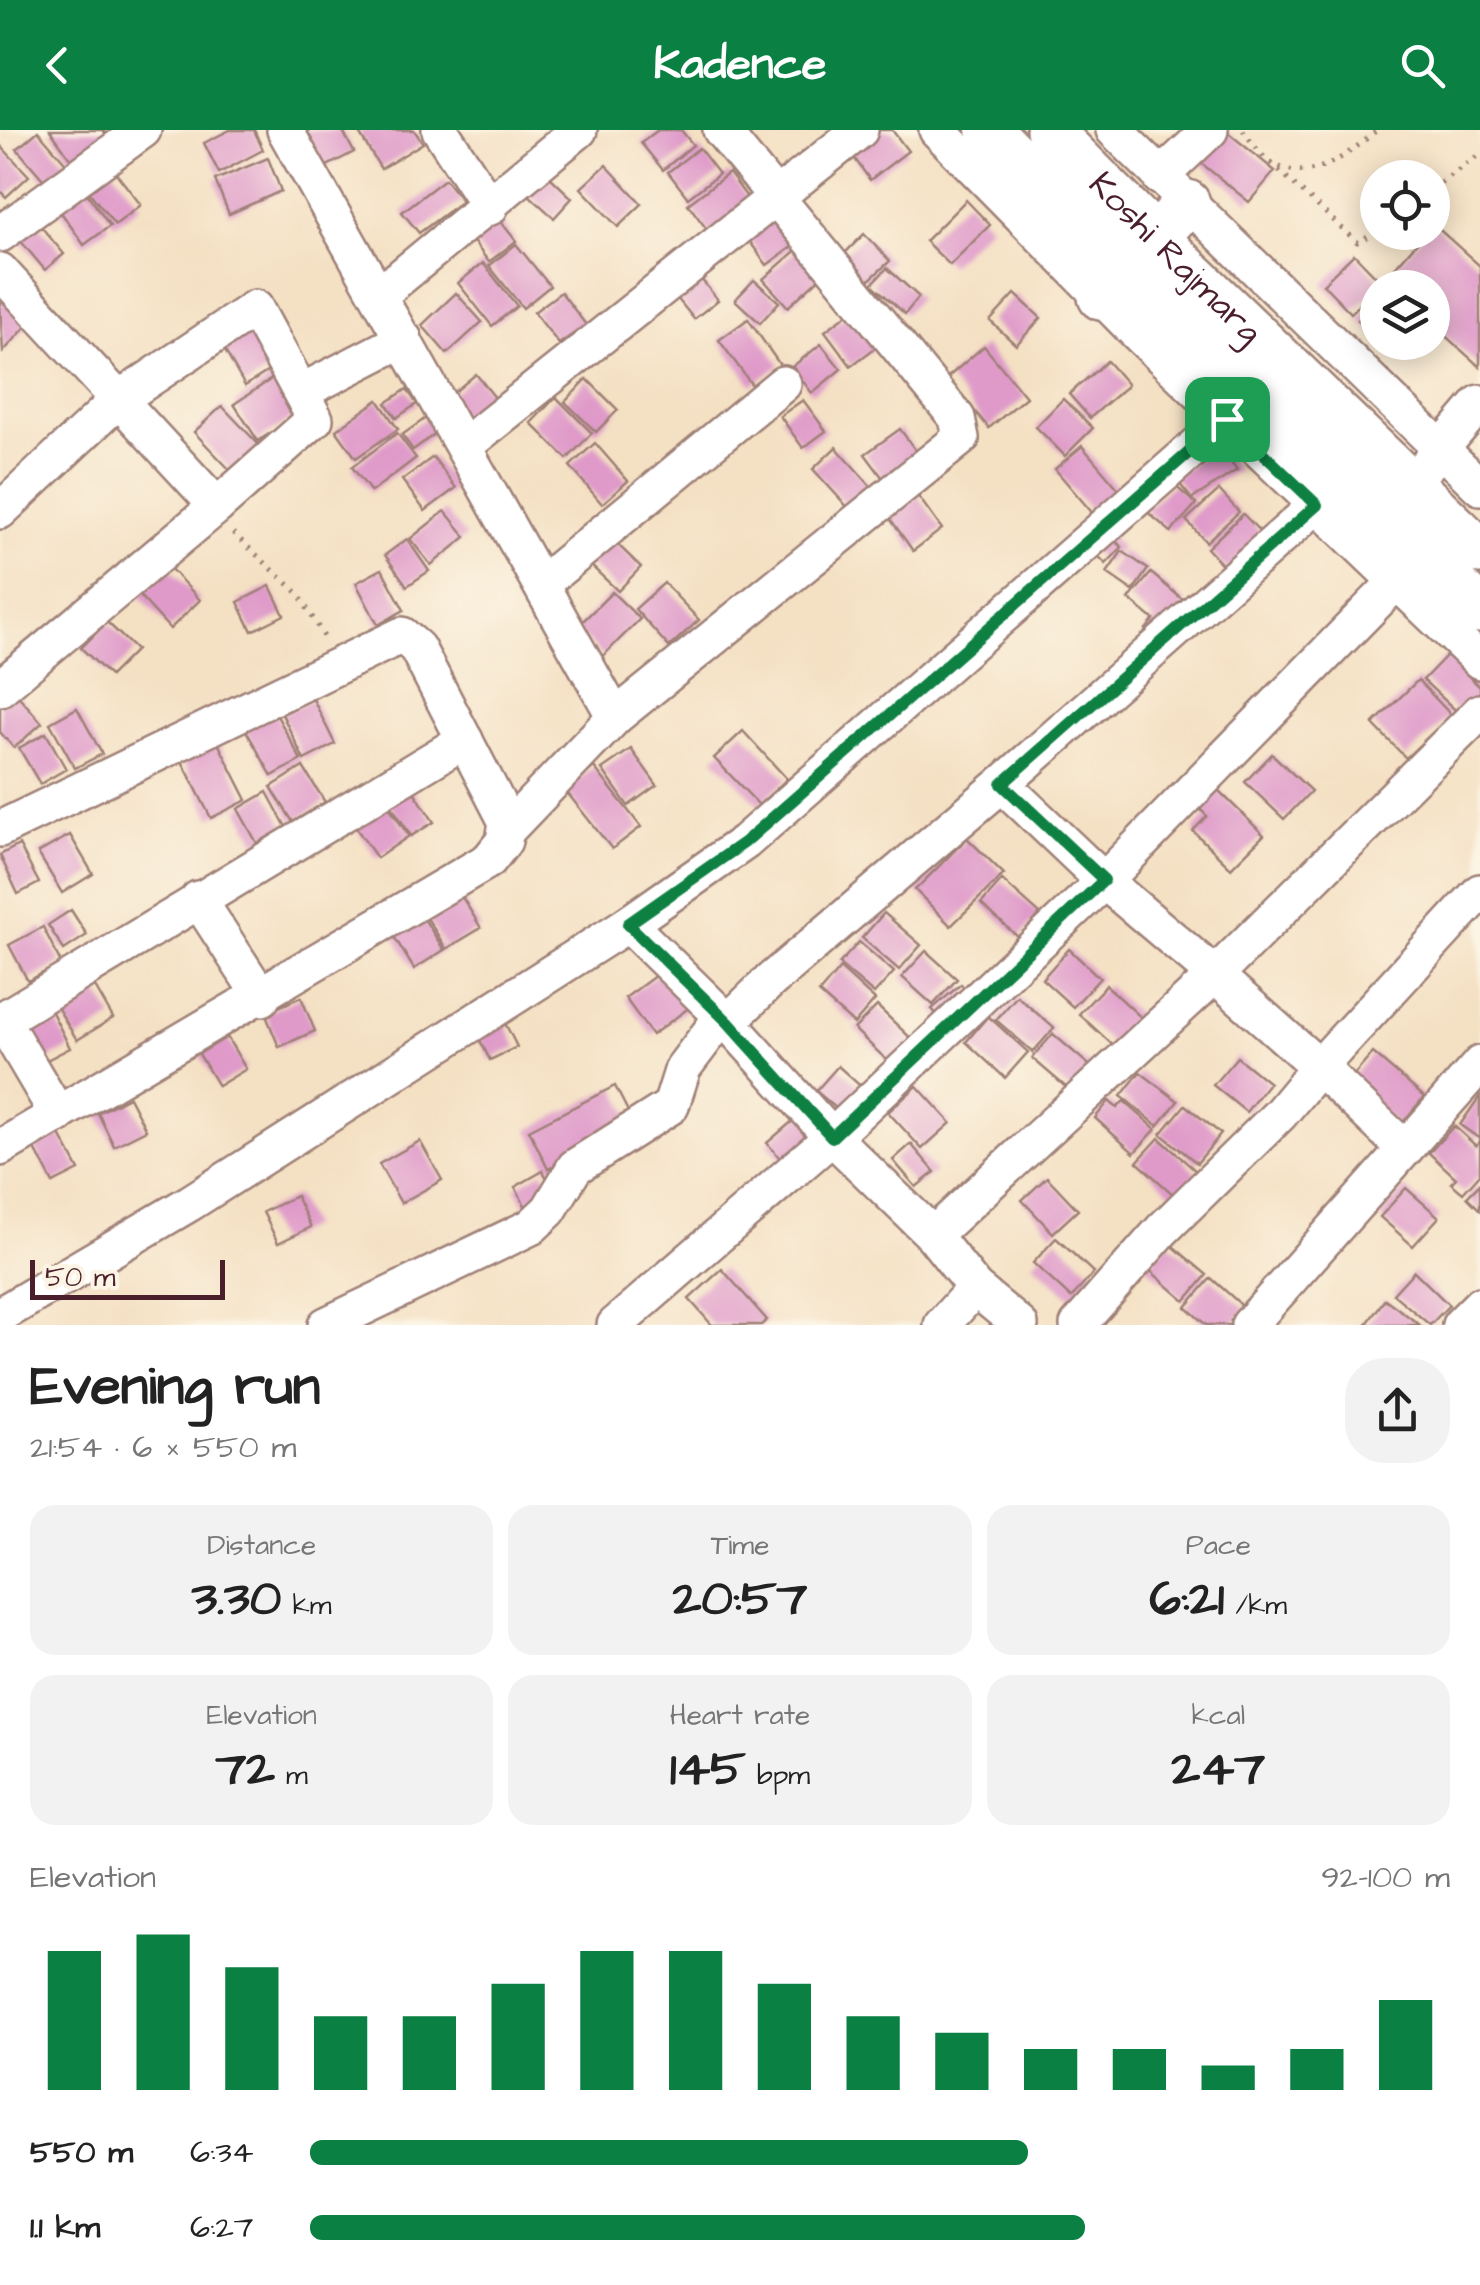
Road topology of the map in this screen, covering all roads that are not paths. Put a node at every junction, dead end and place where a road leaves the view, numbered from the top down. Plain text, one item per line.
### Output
1 (285, 130) edge
2 (440, 130) edge
3 (579, 130) edge
4 (722, 130) edge
5 (860, 130) edge
6 (937, 130) edge
7 (989, 130) edge
8 (1049, 130) edge
9 (1114, 130) edge
10 (1210, 130) edge
11 (129, 134) edge
12 (1173, 190) junction
13 (777, 196) junction
14 (490, 206) junction
15 (0, 234) edge
16 (1128, 268) junction
17 (0, 272) edge
18 (379, 296) junction
19 (404, 340) junction
20 (784, 384) dead end
21 (303, 391) junction
22 (118, 400) junction
23 (1480, 403) edge
24 (1227, 419) junction
25 (464, 446) junction
26 (1441, 450) junction
27 (1411, 484) junction
28 (1480, 486) edge
29 (1317, 505) junction
30 (217, 506) junction
31 (0, 511) edge
32 (1438, 553) edge
33 (541, 584) junction
34 (1480, 610) edge
35 (1480, 661) edge
36 (0, 688) edge
37 (1480, 712) edge
38 (615, 717) junction
39 (464, 740) junction
40 (1002, 784) junction
41 (0, 830) edge
42 (506, 831) junction
43 (1104, 880) junction
44 (1480, 892) edge
45 (198, 899) junction
46 (628, 924) junction
47 (1215, 975) junction
48 (262, 998) junction
49 (1, 1020) edge
50 (725, 1020) junction
51 (1480, 1064) edge
52 (1319, 1066) junction
53 (58, 1116) junction
54 (832, 1137) junction
55 (0, 1148) edge
56 (1405, 1149) junction
57 (934, 1235) junction
58 (975, 1288) junction
59 (1480, 1306) edge
60 (0, 1315) edge
61 (326, 1325) edge
62 (615, 1325) edge
63 (942, 1325) edge
64 (1020, 1325) edge
65 (1078, 1325) edge
66 (1249, 1325) edge
67 (1460, 1325) edge

1 - 18 street
2 - 14 street
3 - 14 street
4 - 13 street
5 - 13 street
6 - 16 street
7 - 16 main road, Koshi Rajmarg
8 - 16 main road, Koshi Rajmarg
9 - 12 street
10 - 12 street
11 - 15 street
12 - 16 main road
12 - 26 street
13 - 25 street
13 - 38 street
14 - 18 street
16 - 24 street
16 - 27 main road, Koshi Rajmarg
16 - 32 main road, Koshi Rajmarg
17 - 22 street
18 - 19 street
19 - 21 street
19 - 25 street
20 - 33 street
21 - 22 street
21 - 30 street
22 - 30 street
22 - 31 street
23 - 26 street
24 - 29 street
24 - 46 street
25 - 33 street
26 - 27 street
26 - 28 street
27 - 32 main road, Koshi Rajmarg
29 - 32 street
29 - 40 street
30 - 36 street
32 - 34 main road, Koshi Rajmarg
32 - 35 street
32 - 43 street
33 - 38 street
37 - 47 street
38 - 42 street
39 - 41 street
39 - 42 street
39 - 45 street
40 - 43 street
40 - 50 street
42 - 48 street
43 - 47 street
43 - 54 street
44 - 52 street
45 - 48 street
45 - 49 street
46 - 50 street
46 - 60 street
47 - 52 street
47 - 57 street
48 - 53 street
49 - 53 street
50 - 54 street
50 - 61 street
51 - 56 street
52 - 56 street
52 - 65 street
53 - 55 street
54 - 57 street
54 - 62 street
56 - 66 street
57 - 58 street
58 - 63 street
58 - 64 street
59 - 67 street

